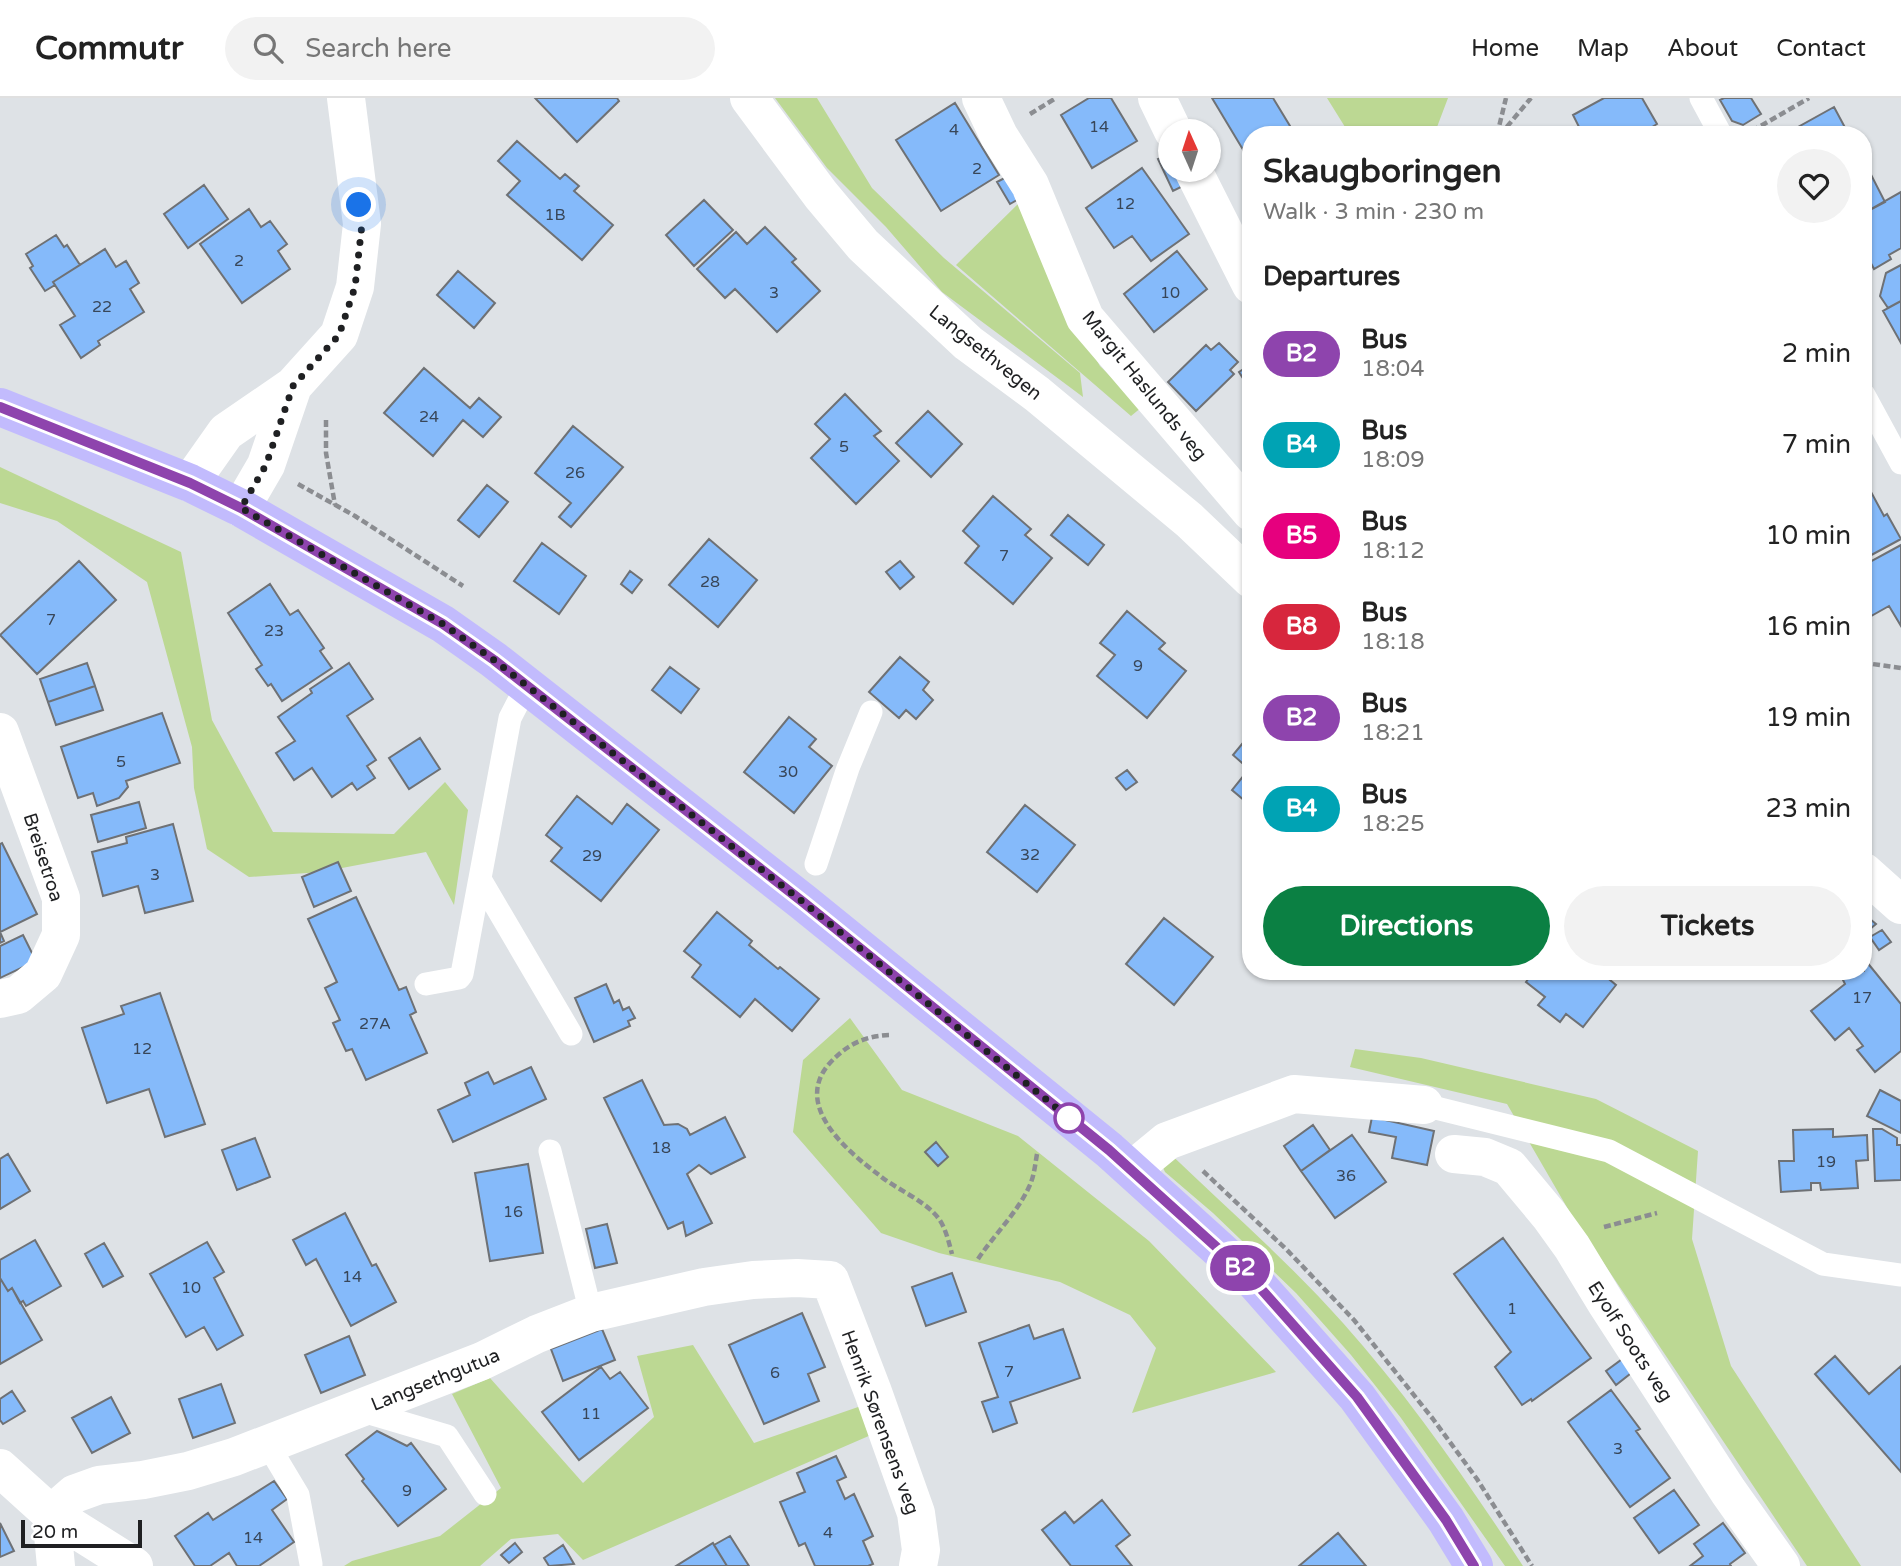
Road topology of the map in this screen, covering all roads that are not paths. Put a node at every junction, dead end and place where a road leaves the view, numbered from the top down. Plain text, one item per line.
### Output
1 (346, 98) edge
2 (749, 98) edge
3 (981, 98) edge
4 (1157, 98) edge
5 (1701, 98) edge
6 (1167, 119) edge
7 (1716, 126) edge
8 (1198, 182) edge
9 (1242, 267) edge
10 (293, 386) junction
11 (0, 407) edge
12 (1872, 410) edge
13 (1901, 463) edge
14 (190, 483) junction
15 (1242, 501) edge
16 (241, 508) junction
17 (1242, 570) edge
18 (526, 687) junction
19 (871, 712) dead end
20 (0, 732) edge
21 (816, 864) dead end
22 (480, 878) junction
23 (1872, 879) edge
24 (1901, 905) edge
25 (426, 984) dead end
26 (0, 999) edge
27 (571, 1034) dead end
28 (1424, 1105) joint
29 (551, 1151) dead end
30 (1454, 1154) dead end
31 (1133, 1170) junction
32 (1901, 1275) edge
33 (830, 1280) joint
34 (591, 1313) junction
35 (358, 1410) junction
36 (268, 1445) junction
37 (0, 1468) edge
38 (485, 1494) dead end
39 (51, 1514) junction
40 (311, 1564) dead end
41 (56, 1566) edge
42 (134, 1566) edge
43 (918, 1566) edge
44 (1474, 1566) edge
45 (1781, 1566) edge

1 - 10 street
2 - 17 street, Langsethvegen
3 - 15 street, Margit Haslunds veg
4 - 6 street
5 - 7 lane
8 - 9 street
10 - 14 street
10 - 16 street
11 - 14 main road
12 - 13 lane
14 - 16 main road
16 - 18 main road
18 - 22 lane
18 - 31 main road
19 - 21 lane
20 - 26 street, Breisetroa
22 - 25 lane
22 - 27 lane
23 - 24 street
28 - 31 street
28 - 32 lane
29 - 34 lane
30 - 45 street, Eyolf Soots veg
31 - 44 main road
33 - 34 street, Langsethgutua
33 - 43 street, Henrik Sørensens veg
34 - 35 street, Langsethgutua
35 - 36 street, Langsethgutua
35 - 38 lane
36 - 39 street, Langsethgutua
36 - 40 lane
37 - 39 street
39 - 41 street
39 - 42 street

